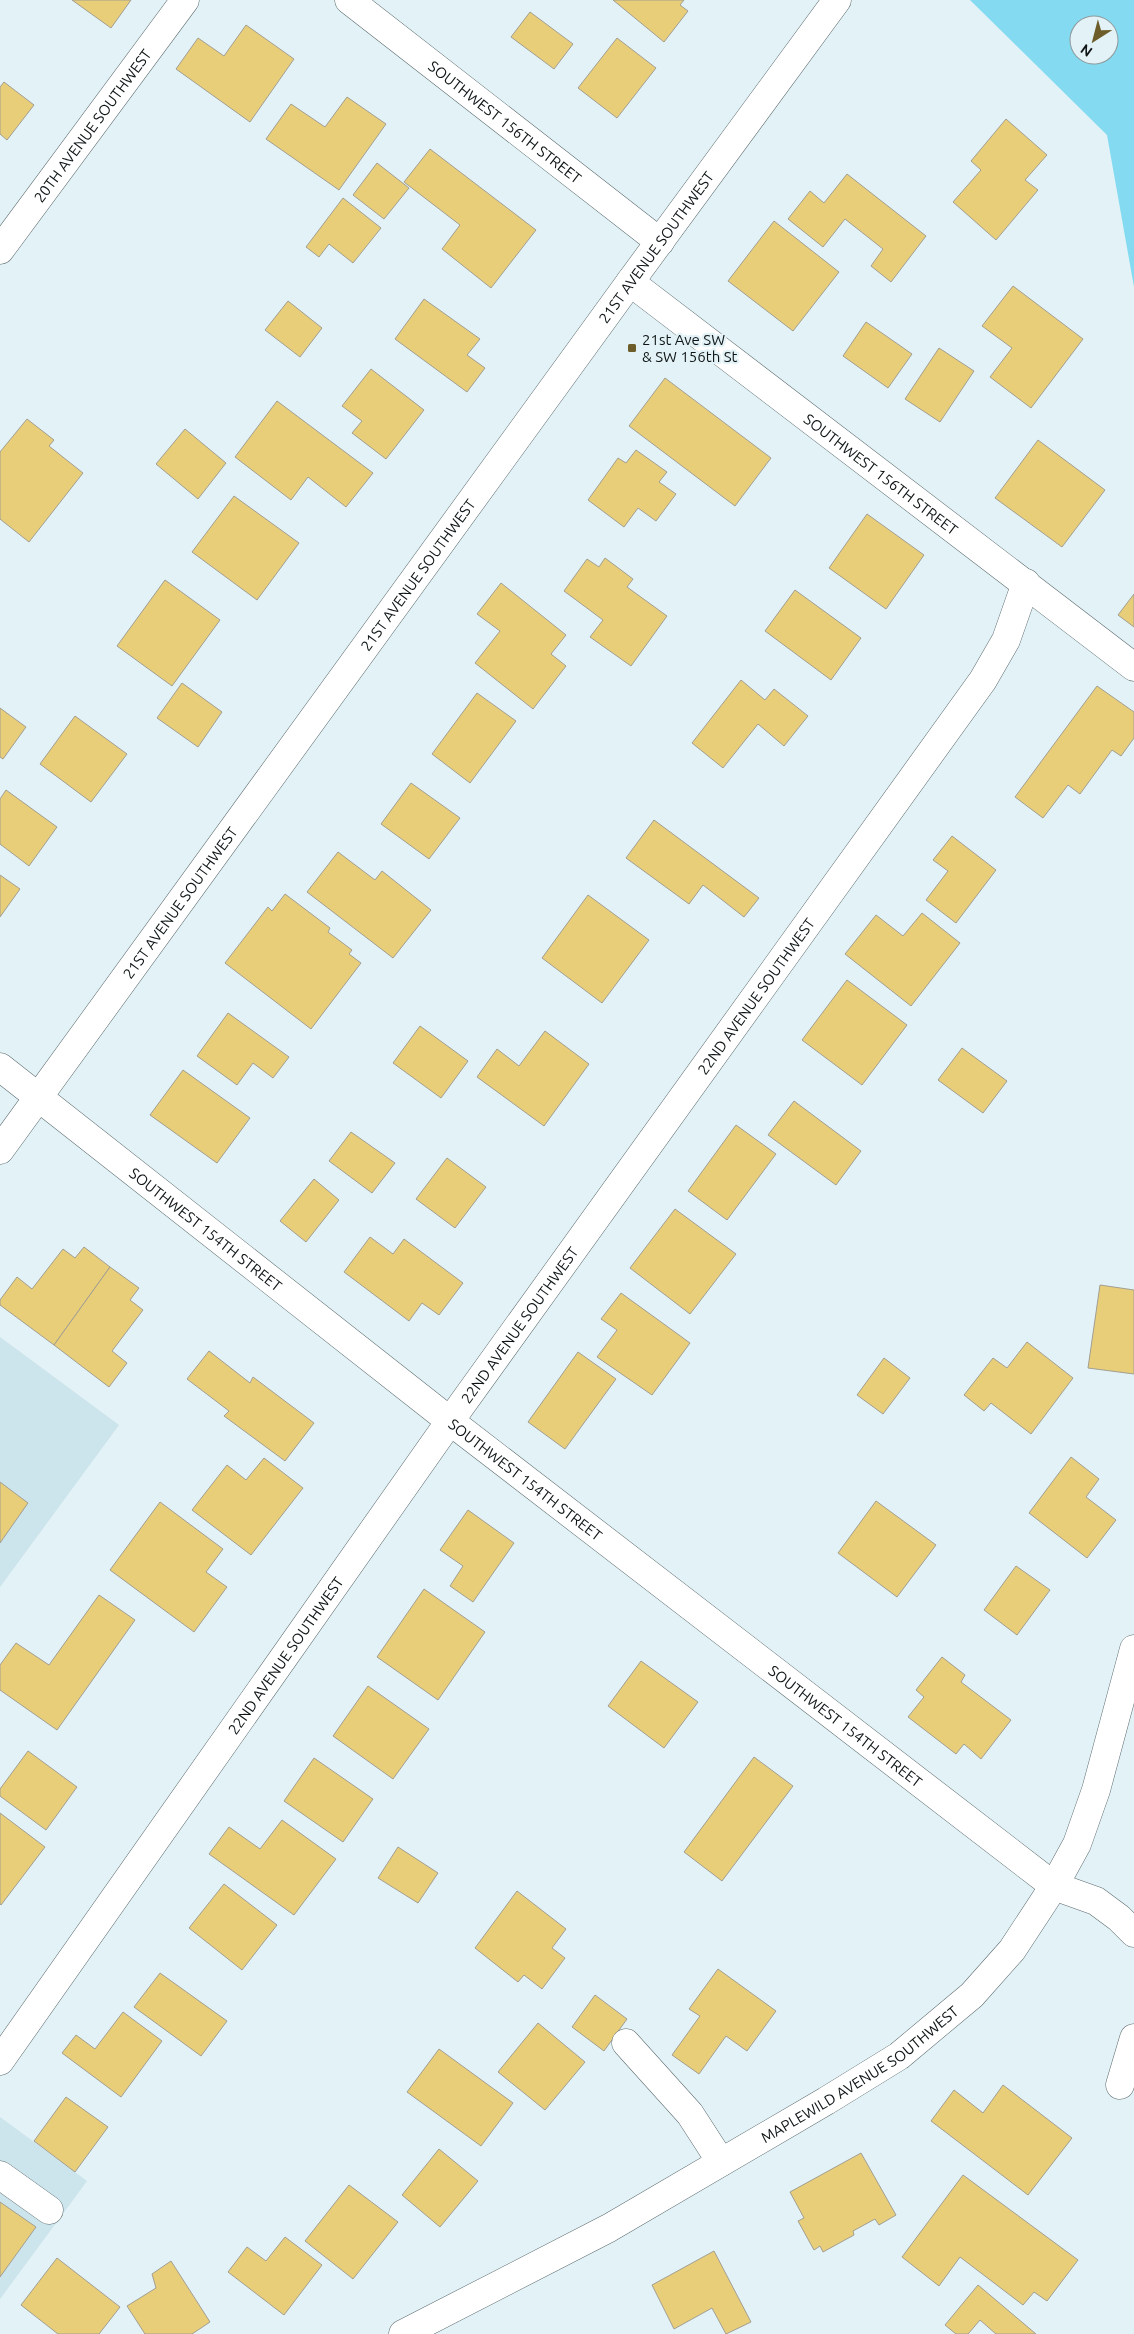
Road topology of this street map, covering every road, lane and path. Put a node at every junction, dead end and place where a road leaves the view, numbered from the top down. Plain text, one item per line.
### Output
1 (185, 0) edge
2 (349, 0) edge
3 (837, 0) edge
4 (660, 242) junction
5 (0, 250) edge
6 (630, 282) junction
7 (1026, 583) junction
8 (1134, 667) edge
9 (0, 1067) edge
10 (38, 1097) junction
11 (0, 1150) edge
12 (450, 1421) junction
13 (1134, 1649) edge
14 (1054, 1886) junction
15 (1134, 1932) edge
16 (1134, 2038) edge
17 (626, 2043) dead end
18 (0, 2061) edge
19 (1120, 2085) dead end
20 (721, 2162) junction
21 (0, 2175) edge
22 (49, 2210) dead end
23 (403, 2334) edge

1 - 5 street, 20TH AVENUE SOUTHWEST
2 - 4 street, SOUTHWEST 156TH STREET
3 - 4 street, 21ST AVENUE SOUTHWEST
4 - 6 street, 21ST AVENUE SOUTHWEST
6 - 7 street, SOUTHWEST 156TH STREET
6 - 10 street, 21ST AVENUE SOUTHWEST
7 - 8 street, SOUTHWEST 156TH STREET
7 - 12 street, 22ND AVENUE SOUTHWEST
9 - 10 street, SOUTHWEST 154TH STREET
10 - 11 street, 21ST AVENUE SOUTHWEST
10 - 12 street, SOUTHWEST 154TH STREET
12 - 14 street, SOUTHWEST 154TH STREET
12 - 18 street, 22ND AVENUE SOUTHWEST
13 - 14 street, MAPLEWILD AVENUE SOUTHWEST
14 - 15 street, SOUTHWEST 154TH STREET
14 - 20 street, MAPLEWILD AVENUE SOUTHWEST
16 - 19 street
17 - 20 street
20 - 23 street, MAPLEWILD AVENUE SOUTHWEST
21 - 22 street

